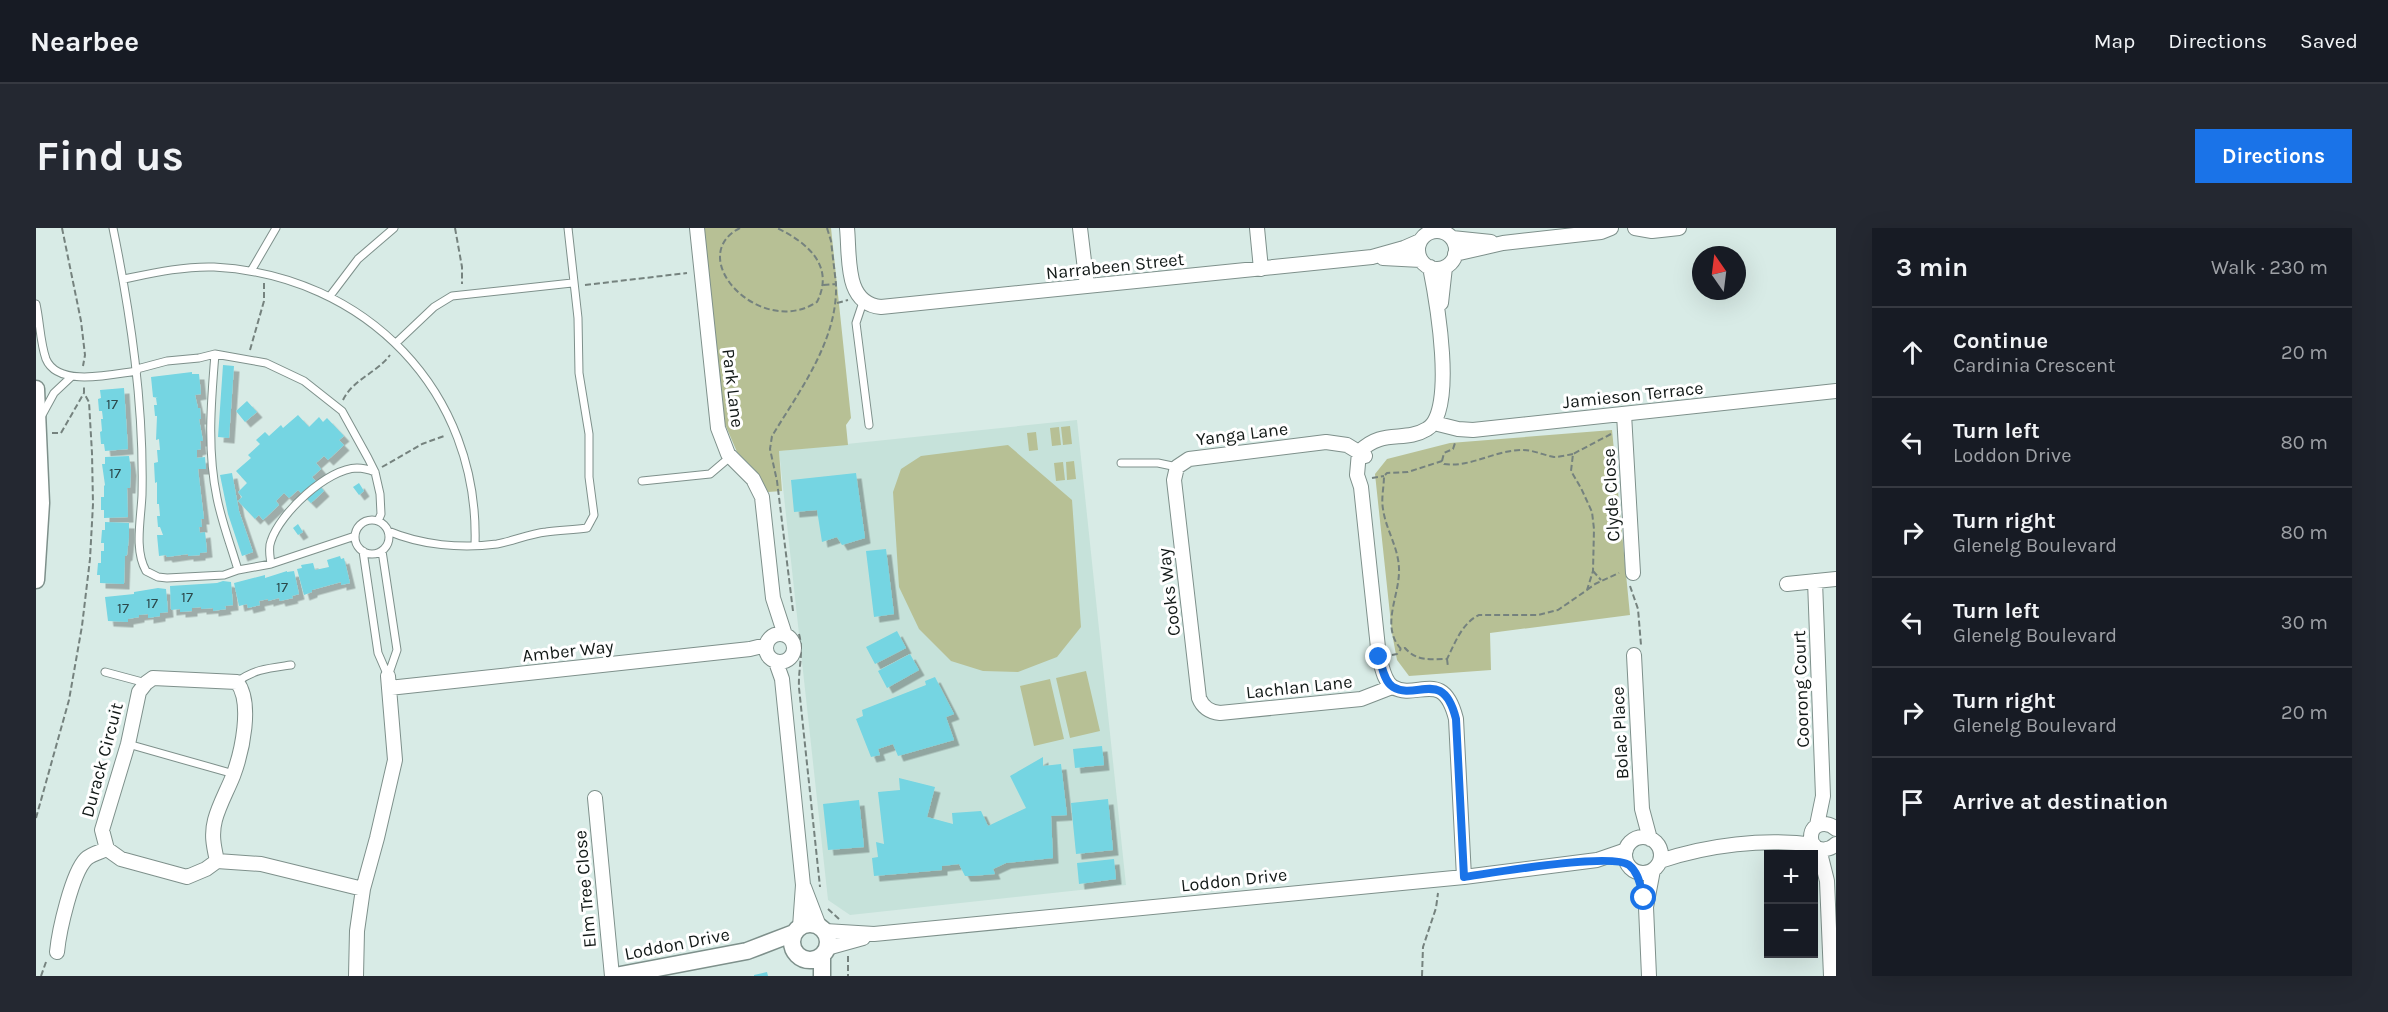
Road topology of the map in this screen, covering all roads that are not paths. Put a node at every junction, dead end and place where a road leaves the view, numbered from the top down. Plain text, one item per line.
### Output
1 (113, 228) edge
2 (276, 228) edge
3 (394, 228) edge
4 (568, 228) edge
5 (697, 228) edge
6 (847, 228) edge
7 (1080, 228) edge
8 (1257, 228) edge
9 (1611, 228) edge
10 (1635, 228) edge
11 (1679, 228) edge
12 (1447, 233) edge
13 (1425, 234) edge
14 (1503, 243) junction
15 (1455, 254) junction
16 (1372, 257) junction
17 (1425, 264) junction
18 (1445, 267) junction
19 (1261, 269) junction
20 (251, 271) junction
21 (124, 279) junction
22 (573, 284) junction
23 (1087, 286) junction
24 (330, 296) junction
25 (863, 302) junction
26 (36, 304) edge
27 (1439, 314) junction
28 (397, 344) junction
29 (215, 354) junction
30 (137, 370) junction
31 (71, 377) junction
32 (36, 389) edge
33 (1836, 391) edge
34 (1624, 414) junction
35 (869, 425) dead end
36 (1438, 425) junction
37 (39, 428) junction
38 (1363, 455) junction
39 (730, 457) junction
40 (1121, 463) dead end
41 (1177, 467) junction
42 (375, 472) junction
43 (642, 481) dead end
44 (378, 521) junction
45 (388, 531) junction
46 (355, 537) junction
47 (475, 545) junction
48 (363, 551) junction
49 (381, 551) junction
50 (271, 564) junction
51 (238, 570) junction
52 (1633, 571) road end
53 (1836, 579) edge
54 (36, 580) edge
55 (1815, 581) junction
56 (1787, 584) dead end
57 (776, 649) junction
58 (1634, 655) road end
59 (291, 665) dead end
60 (105, 672) dead end
61 (237, 682) junction
62 (389, 682) junction
63 (146, 683) junction
64 (1392, 687) junction
65 (1208, 710) joint
66 (128, 744) junction
67 (234, 774) junction
68 (595, 798) dead end
69 (1642, 809) junction
70 (1825, 827) edge
71 (1784, 841) junction
72 (1654, 842) junction
73 (1825, 846) edge
74 (107, 849) junction
75 (1692, 850) junction
76 (1631, 857) junction
77 (217, 861) junction
78 (1656, 866) junction
79 (1464, 877) junction
80 (803, 885) junction
81 (363, 889) junction
82 (1646, 907) junction
83 (822, 929) junction
84 (797, 930) junction
85 (874, 934) junction
86 (747, 951) junction
87 (57, 952) dead end
88 (813, 954) junction
89 (357, 975) edge
90 (614, 976) edge
91 (814, 976) edge
92 (822, 976) edge
93 (1649, 976) edge
94 (1831, 976) edge

1 - 21 lane
2 - 20 lane
3 - 24 lane
4 - 22 lane
5 - 39 street, Park Lane
6 - 25 street
7 - 23 street
8 - 19 street
9 - 14 street
10 - 11 street
12 - 13 street
12 - 14 street
12 - 15 street
13 - 16 street, Narrabeen Street
13 - 17 street
14 - 15 street
15 - 18 street
16 - 17 street, Narrabeen Street
16 - 19 street, Narrabeen Street
17 - 18 street
17 - 27 street
18 - 27 street
19 - 23 street, Narrabeen Street
20 - 21 lane
20 - 24 lane
21 - 30 lane
22 - 28 lane
22 - 47 lane
23 - 25 street, Narrabeen Street
24 - 28 lane
25 - 35 lane
26 - 31 lane
27 - 36 street
28 - 47 lane
29 - 30 lane
29 - 42 lane
29 - 51 lane
30 - 31 lane
30 - 51 lane
31 - 37 lane
32 - 37 street
33 - 34 street, Jamieson Terrace
34 - 36 street, Jamieson Terrace
34 - 52 street, Clyde Close
36 - 38 street
37 - 54 street
38 - 41 street, Yanga Lane
38 - 64 street
39 - 43 lane
39 - 57 street, Park Lane
40 - 41 lane, Yanga Lane
41 - 65 street, Cooks Way
42 - 44 lane
42 - 50 lane
44 - 45 lane
44 - 46 lane
45 - 47 lane
45 - 49 lane
46 - 48 lane
46 - 50 lane
48 - 49 lane
48 - 62 lane
49 - 62 lane
50 - 51 lane
53 - 55 street
55 - 56 street
55 - 70 street, Coorong Court
57 - 62 street, Amber Way
57 - 80 street, Park Lane
58 - 69 street, Bolac Place
59 - 61 lane, Durack Circuit
60 - 63 lane, Durack Circuit
61 - 63 street, Durack Circuit
61 - 67 street
62 - 81 street
63 - 66 street, Durack Circuit
64 - 65 street, Lachlan Lane
64 - 79 street
66 - 67 lane
66 - 74 street, Durack Circuit
67 - 77 street
68 - 90 street, Elm Tree Close
69 - 72 street, Bolac Place
69 - 76 street, Bolac Place
70 - 71 street
70 - 73 street, Coorong Court
71 - 73 street
71 - 75 street
72 - 75 street
72 - 76 street
72 - 78 street
73 - 94 street, Coorong Court
74 - 77 street
74 - 87 street
75 - 78 street
76 - 78 street
76 - 79 street, Loddon Drive
76 - 82 street
77 - 81 street
78 - 82 street
79 - 85 street, Loddon Drive
80 - 83 street, Park Lane
80 - 84 street, Park Lane
81 - 89 street
82 - 93 street
83 - 84 street, Loddon Drive
83 - 85 street, Loddon Drive
83 - 88 street
84 - 86 street, Loddon Drive
84 - 88 street
85 - 88 street, Loddon Drive
86 - 88 street, Loddon Drive
86 - 90 street, Loddon Drive
88 - 91 street
88 - 92 street

